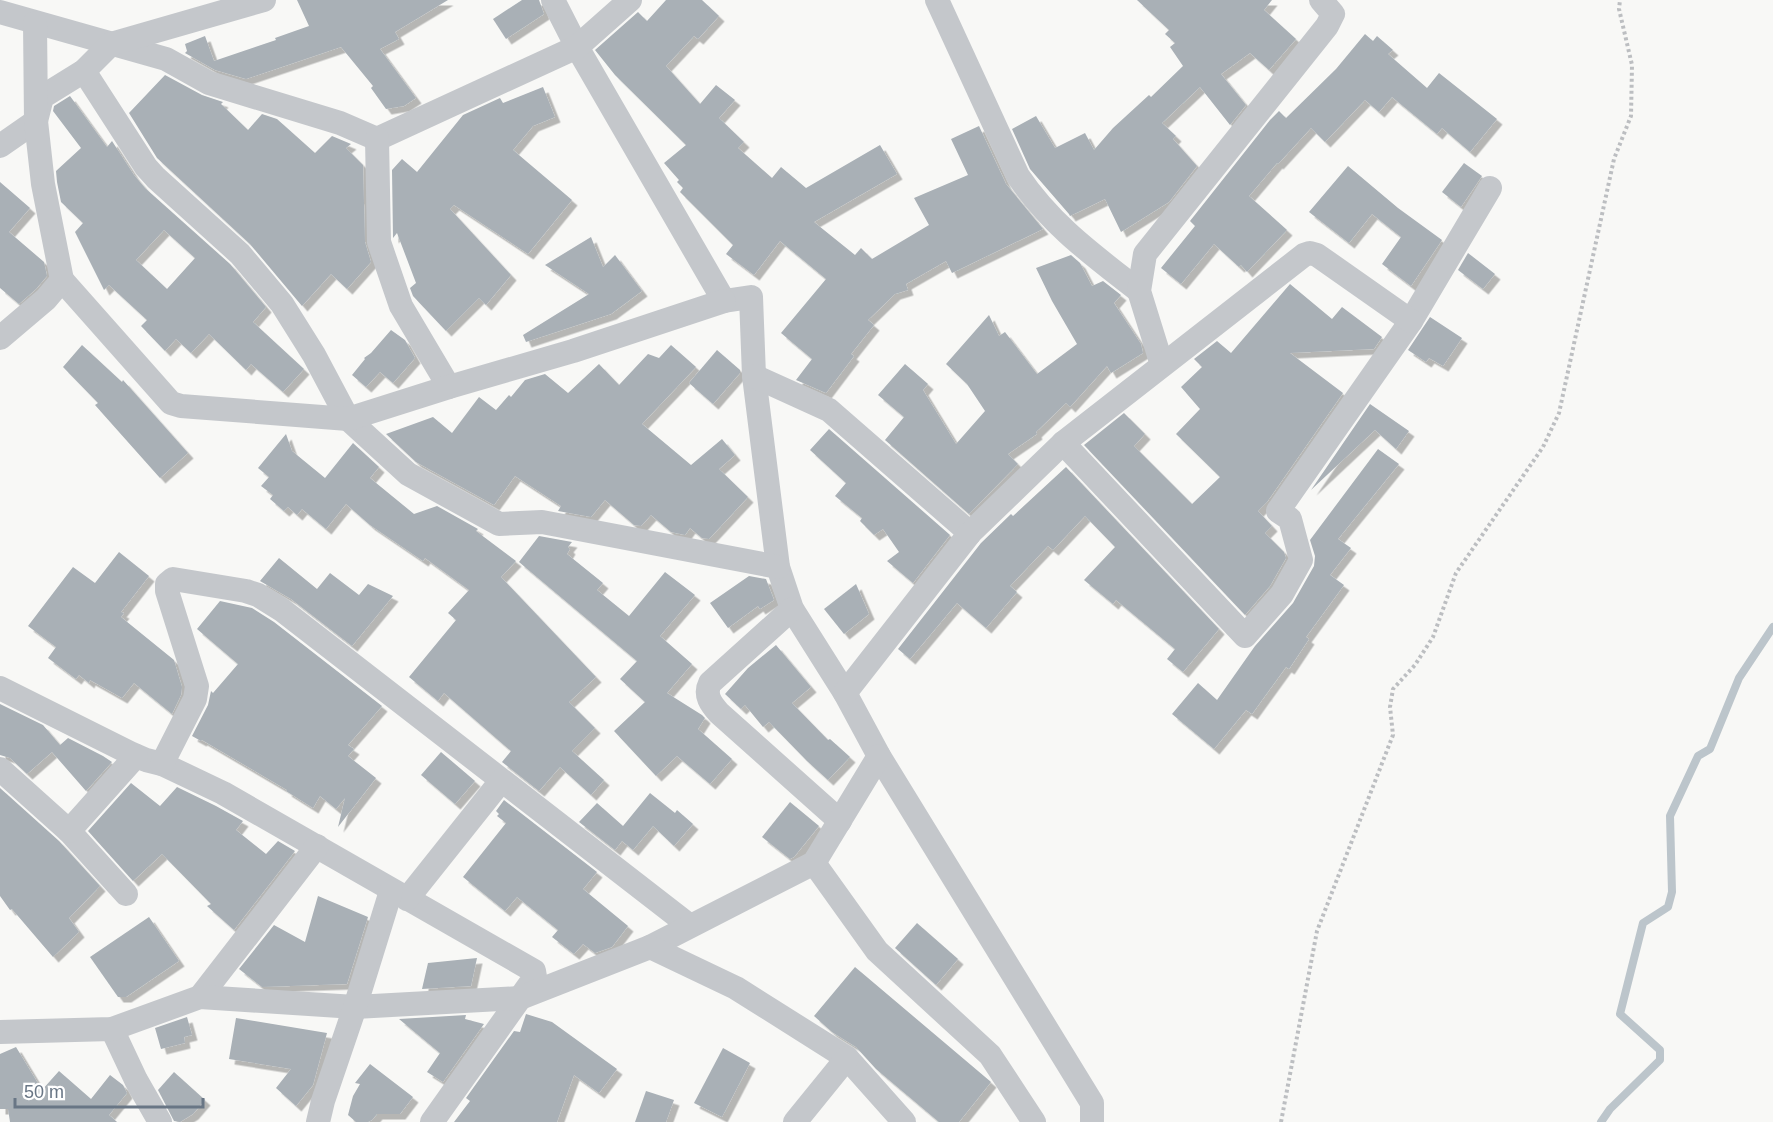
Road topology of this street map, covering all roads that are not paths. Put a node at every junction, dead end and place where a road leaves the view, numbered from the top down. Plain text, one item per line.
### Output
1 (264, 0) edge
2 (553, 0) edge
3 (630, 0) edge
4 (937, 0) edge
5 (1321, 0) edge
6 (15, 14) edge
7 (111, 45) junction
8 (577, 47) junction
9 (84, 71) junction
10 (36, 121) junction
11 (377, 139) junction
12 (0, 146) edge
13 (1490, 188) dead end
14 (62, 280) junction
15 (1139, 291) junction
16 (724, 301) junction
17 (1412, 321) junction
18 (0, 338) edge
19 (1161, 365) junction
20 (754, 376) junction
21 (449, 387) junction
22 (348, 419) junction
23 (1063, 442) junction
24 (970, 533) junction
25 (778, 567) junction
26 (792, 609) junction
27 (0, 688) edge
28 (845, 693) junction
29 (136, 756) junction
30 (879, 756) junction
31 (162, 764) junction
32 (0, 770) edge
33 (501, 781) junction
34 (840, 821) junction
35 (69, 831) junction
36 (317, 846) junction
37 (814, 863) junction
38 (126, 894) dead end
39 (399, 895) junction
40 (690, 926) junction
41 (650, 946) junction
42 (200, 997) junction
43 (520, 998) junction
44 (355, 1007) junction
45 (112, 1029) junction
46 (0, 1032) edge
47 (847, 1058) junction
48 (160, 1122) edge
49 (318, 1122) edge
50 (432, 1122) edge
51 (795, 1122) edge
52 (904, 1122) edge
53 (1034, 1122) edge
54 (1092, 1122) edge

1 - 7 street
2 - 8 street
3 - 8 street
4 - 15 street
5 - 15 street
6 - 7 street
6 - 10 street
7 - 9 street
7 - 11 street
8 - 11 street
8 - 16 street
9 - 10 street
9 - 22 street
10 - 12 street
10 - 14 street
11 - 21 street
13 - 17 street
14 - 18 street
14 - 22 street
15 - 19 street
16 - 20 street
16 - 21 street
17 - 19 street
17 - 23 street
19 - 23 street
20 - 24 street
20 - 25 street
21 - 22 street
22 - 25 street
23 - 24 street
24 - 28 street
25 - 26 street
26 - 28 street
26 - 34 street
27 - 29 street
28 - 30 street
29 - 31 street
29 - 35 street
30 - 34 street
30 - 54 street
31 - 33 street
31 - 36 street
32 - 35 street
33 - 39 street
33 - 40 street
34 - 37 street
35 - 38 street
36 - 39 street
36 - 42 street
37 - 40 street
37 - 53 street
39 - 43 street
39 - 44 street
40 - 41 street
41 - 43 street
41 - 47 street
42 - 44 street
42 - 45 street
43 - 44 street
43 - 50 street
44 - 49 street
45 - 46 street
45 - 48 street
47 - 51 street
47 - 52 street

